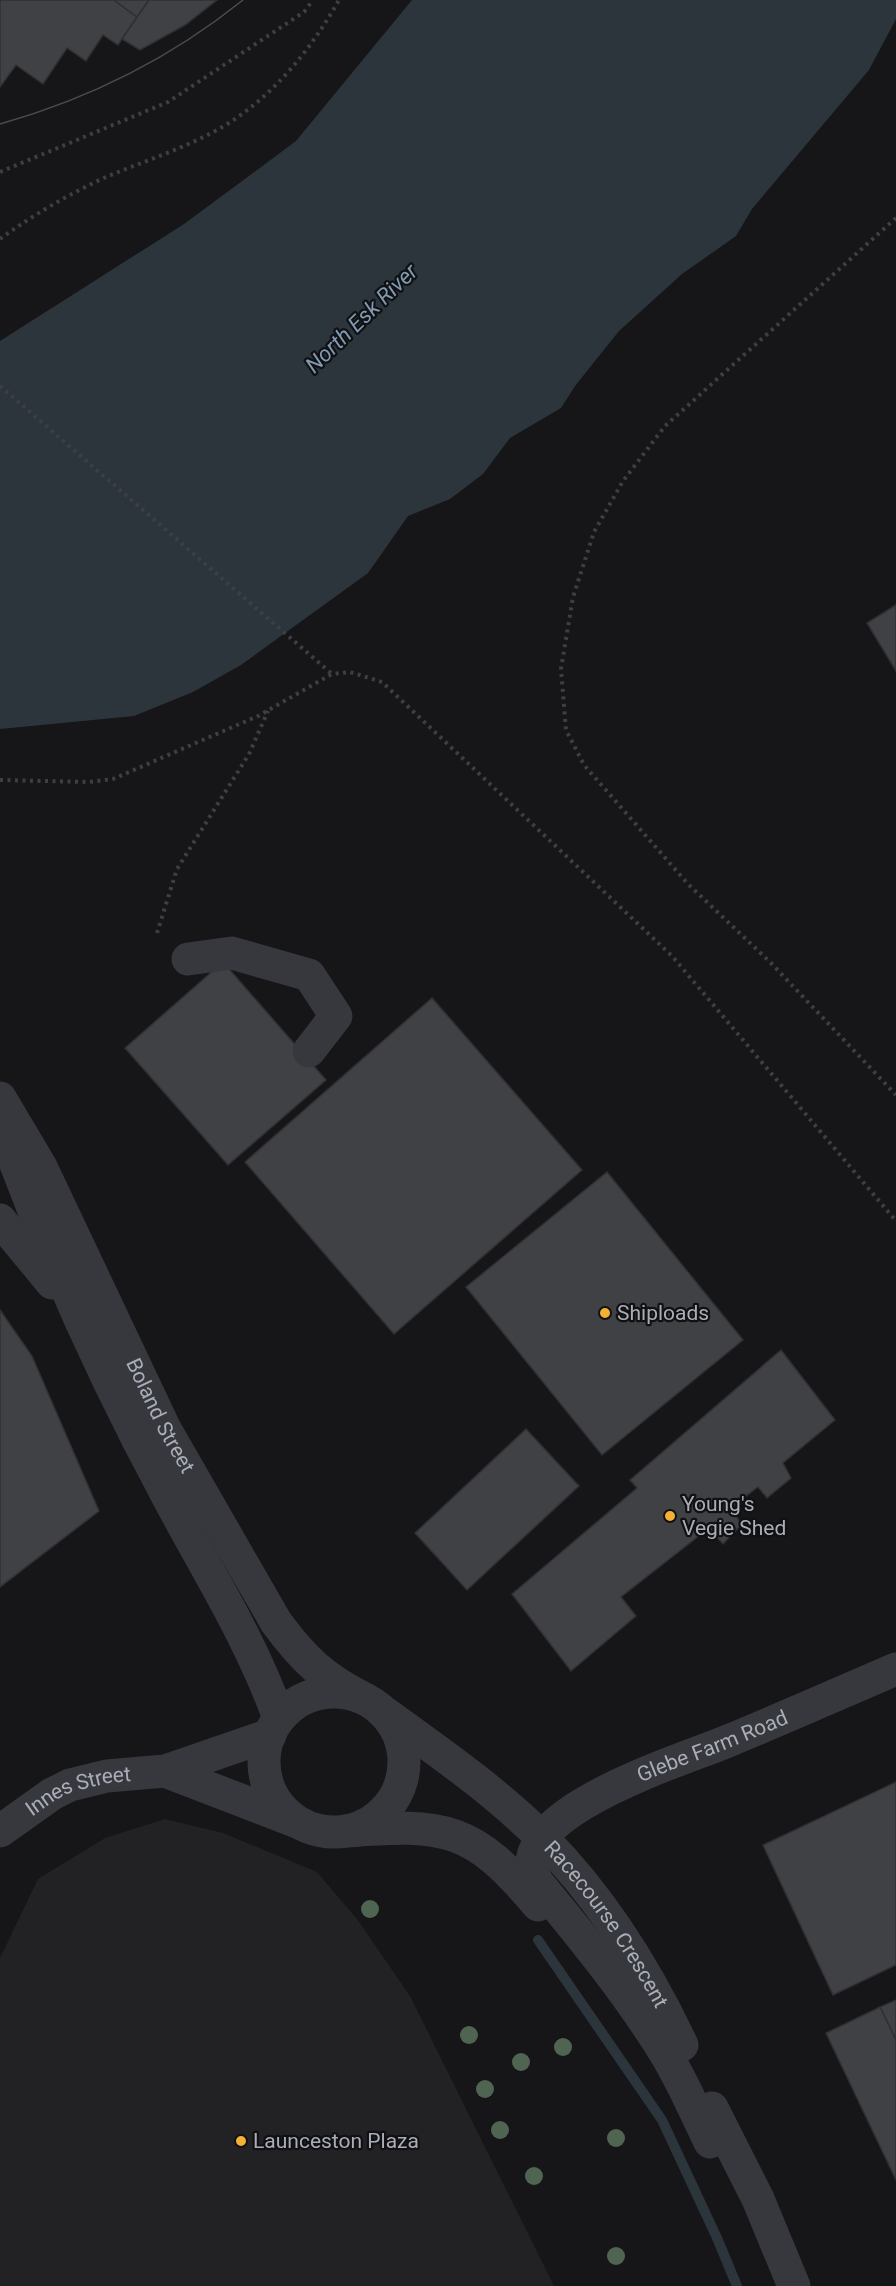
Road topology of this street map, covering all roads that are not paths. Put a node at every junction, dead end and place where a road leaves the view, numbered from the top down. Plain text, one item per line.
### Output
1 (188, 959) dead end
2 (309, 1051) dead end
3 (0, 1098) edge
4 (0, 1121) edge
5 (0, 1220) edge
6 (78, 1314) junction
7 (896, 1669) edge
8 (373, 1705) junction
9 (275, 1727) junction
10 (165, 1771) junction
11 (301, 1823) junction
12 (0, 1831) edge
13 (346, 1831) junction
14 (543, 1838) junction
15 (710, 2142) junction
16 (758, 2199) junction
17 (795, 2286) edge

1 - 2 street
3 - 8 street, Boland Street
4 - 6 street, Boland Street
5 - 6 street
6 - 9 street, Boland Street
7 - 14 street, Glebe Farm Road
8 - 9 street
8 - 13 street
8 - 14 street, Racecourse Crescent
9 - 10 street, Innes Street
9 - 11 street
10 - 11 street, Innes Street
10 - 12 street, Innes Street
11 - 13 street
13 - 15 street, Racecourse Crescent
14 - 15 street
14 - 16 street, Racecourse Crescent
15 - 16 street, Racecourse Crescent
16 - 17 street, Racecourse Crescent

